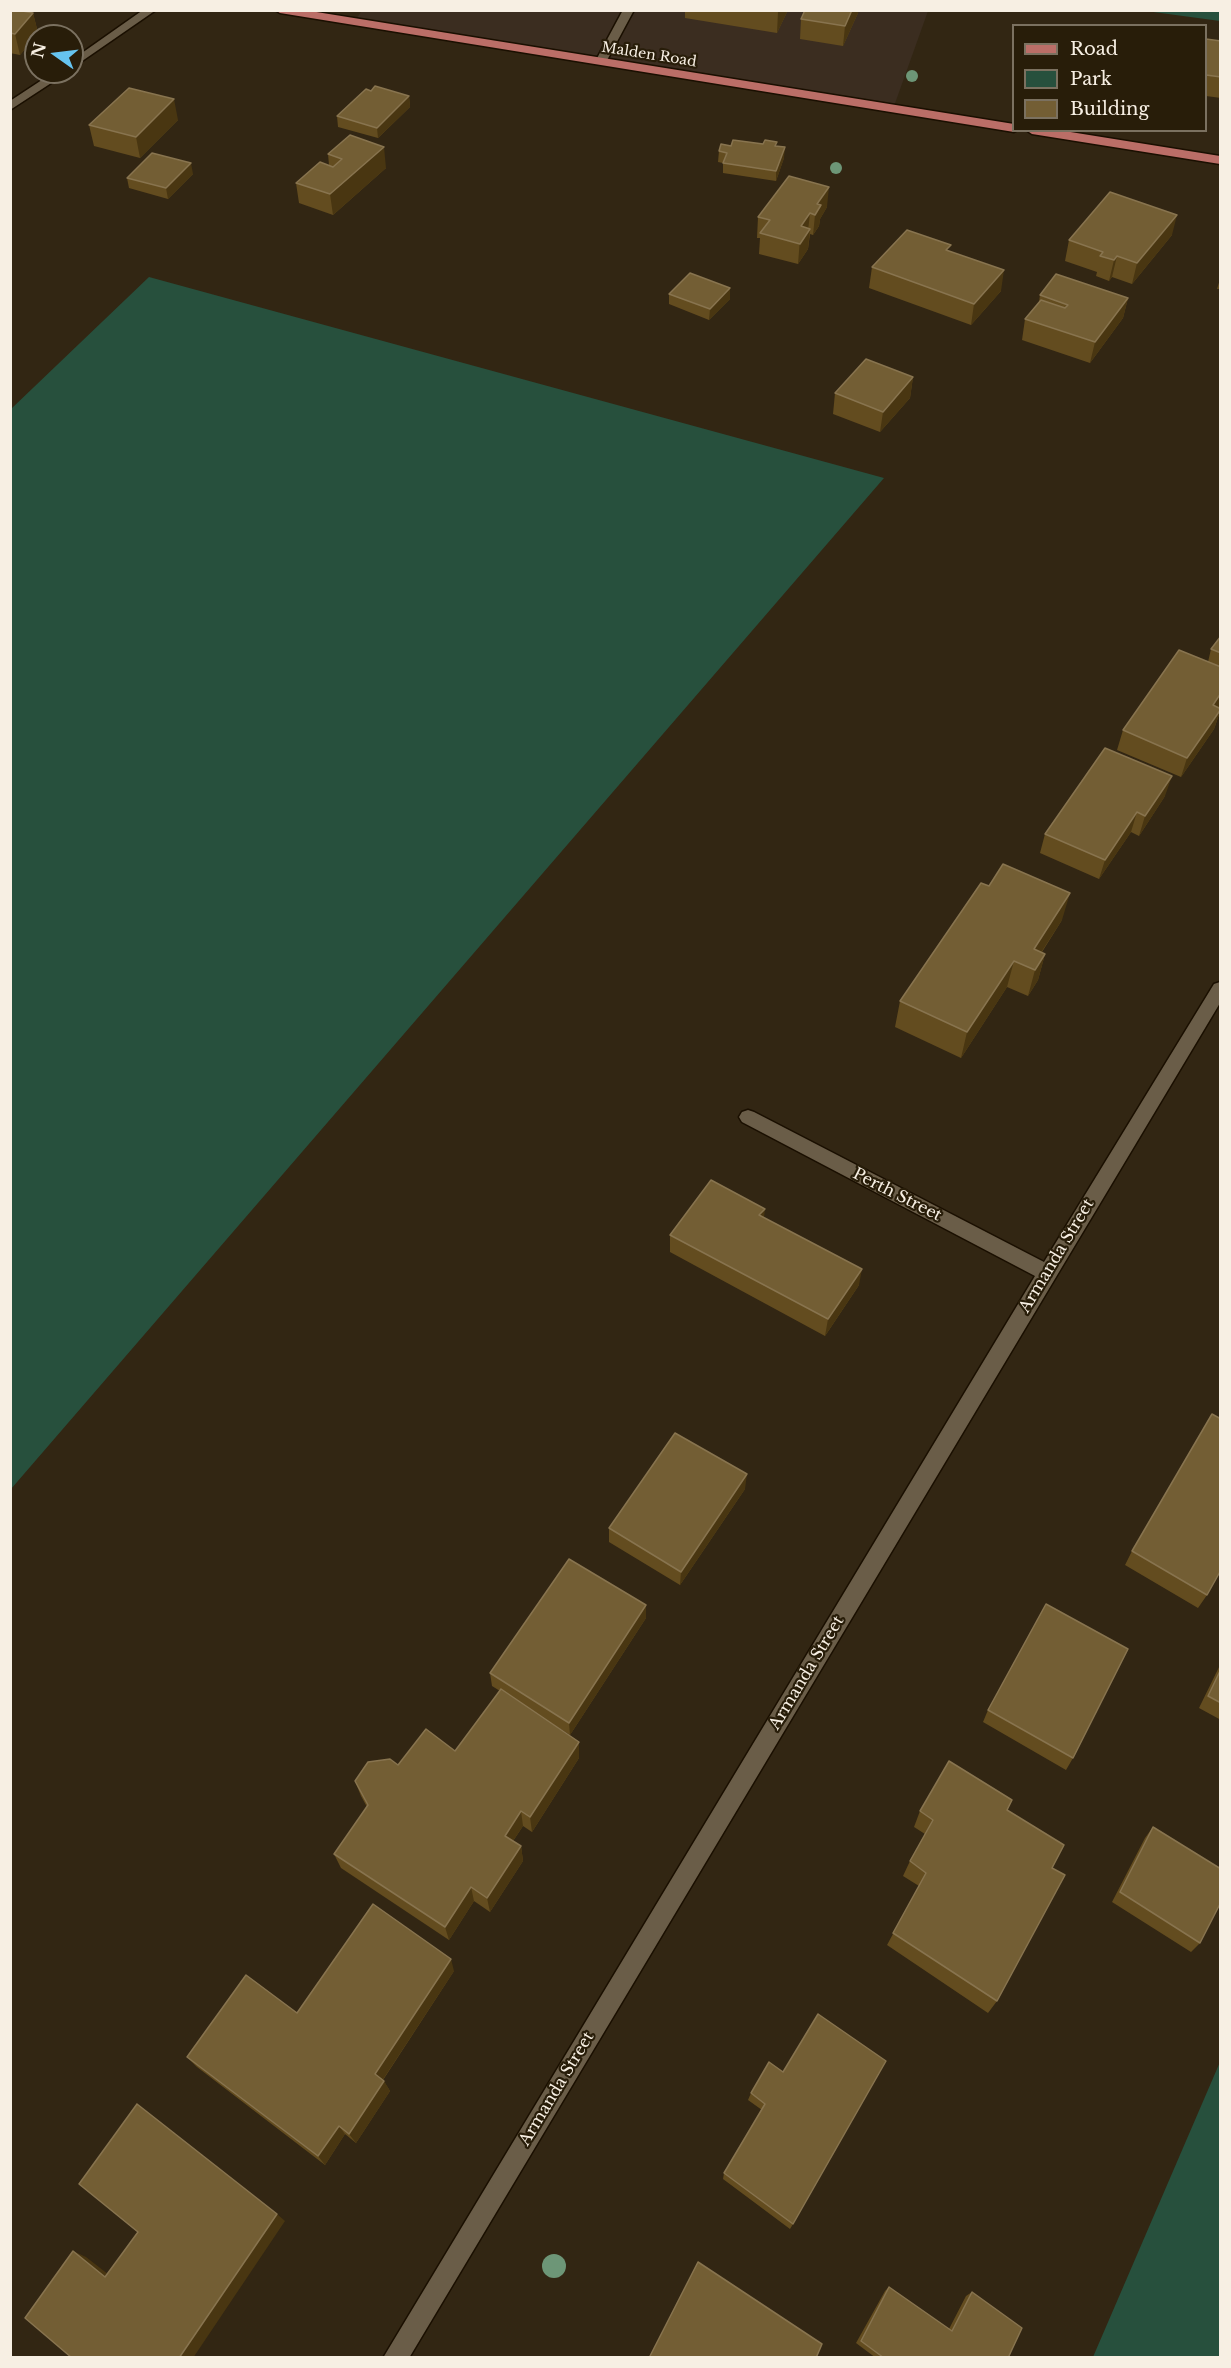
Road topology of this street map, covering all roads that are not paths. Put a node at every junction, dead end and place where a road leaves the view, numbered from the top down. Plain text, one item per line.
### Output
1 (152, 10) edge
2 (279, 10) edge
3 (629, 10) edge
4 (84, 57) edge
5 (601, 62) junction
6 (44, 84) edge
7 (10, 107) edge
8 (1012, 128) edge
9 (1045, 132) edge
10 (1221, 160) edge
11 (1221, 989) edge
12 (748, 1118) dead end
13 (1047, 1273) junction
14 (395, 2358) edge

1 - 4 street
2 - 5 main road, Malden Road
3 - 5 street
5 - 8 main road, Malden Road
6 - 7 street
9 - 10 main road
11 - 13 street, Armanda Street
12 - 13 street, Perth Street
13 - 14 street, Armanda Street

